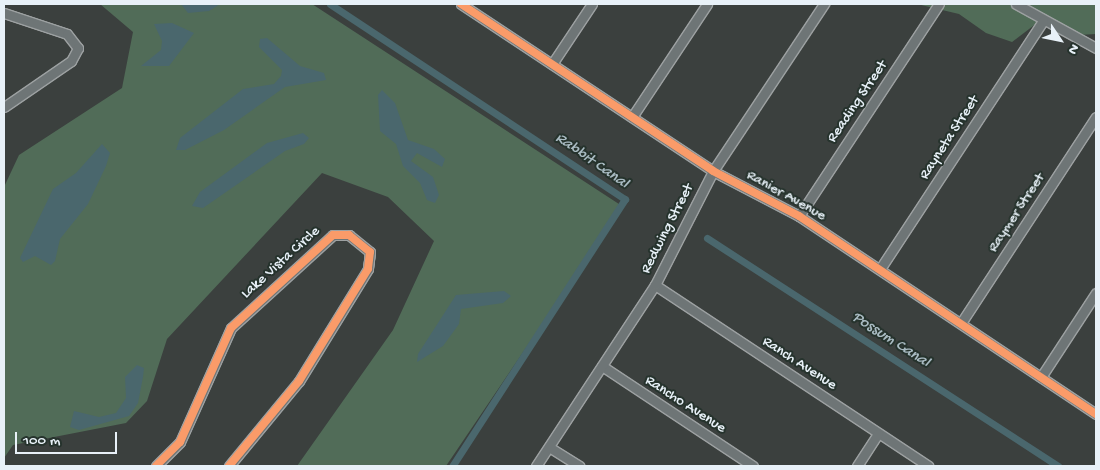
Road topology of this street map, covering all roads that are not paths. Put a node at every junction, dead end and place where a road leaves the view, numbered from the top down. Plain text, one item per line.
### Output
1 (592, 4) edge
2 (708, 4) edge
3 (824, 4) edge
4 (939, 4) edge
5 (1016, 4) edge
6 (465, 5) edge
7 (4, 13) edge
8 (1043, 21) junction
9 (1096, 48) edge
10 (552, 64) junction
11 (4, 107) edge
12 (632, 117) junction
13 (1096, 117) edge
14 (713, 171) junction
15 (799, 216) junction
16 (880, 270) junction
17 (655, 285) junction
18 (1096, 293) edge
19 (961, 323) junction
20 (602, 366) junction
21 (1041, 377) junction
22 (1096, 414) edge
23 (878, 434) junction
24 (549, 447) junction
25 (156, 466) edge
26 (229, 466) edge
27 (536, 466) edge
28 (578, 466) edge
29 (753, 466) edge
30 (857, 466) edge
31 (928, 466) edge

1 - 10 street
2 - 12 street
3 - 14 street, Redwing Street
4 - 15 street, Reading Street
5 - 8 street
6 - 10 street, Ranier Avenue
7 - 11 street
8 - 9 street
8 - 16 street, Rayneta Street
10 - 12 street, Ranier Avenue
12 - 14 street, Ranier Avenue
13 - 19 street, Raymer Street
14 - 15 street, Ranier Avenue
14 - 17 street, Redwing Street
15 - 16 street, Ranier Avenue
16 - 19 street, Ranier Avenue
17 - 20 street, Redwing Street
17 - 23 street, Ranch Avenue
18 - 21 street
19 - 21 street, Ranier Avenue
20 - 24 street, Redwing Street
20 - 29 street, Rancho Avenue
21 - 22 street, Ranier Avenue
23 - 30 street
23 - 31 street, Ranch Avenue
24 - 27 street, Redwing Street
24 - 28 street
25 - 26 street, Lake Vista Circle

